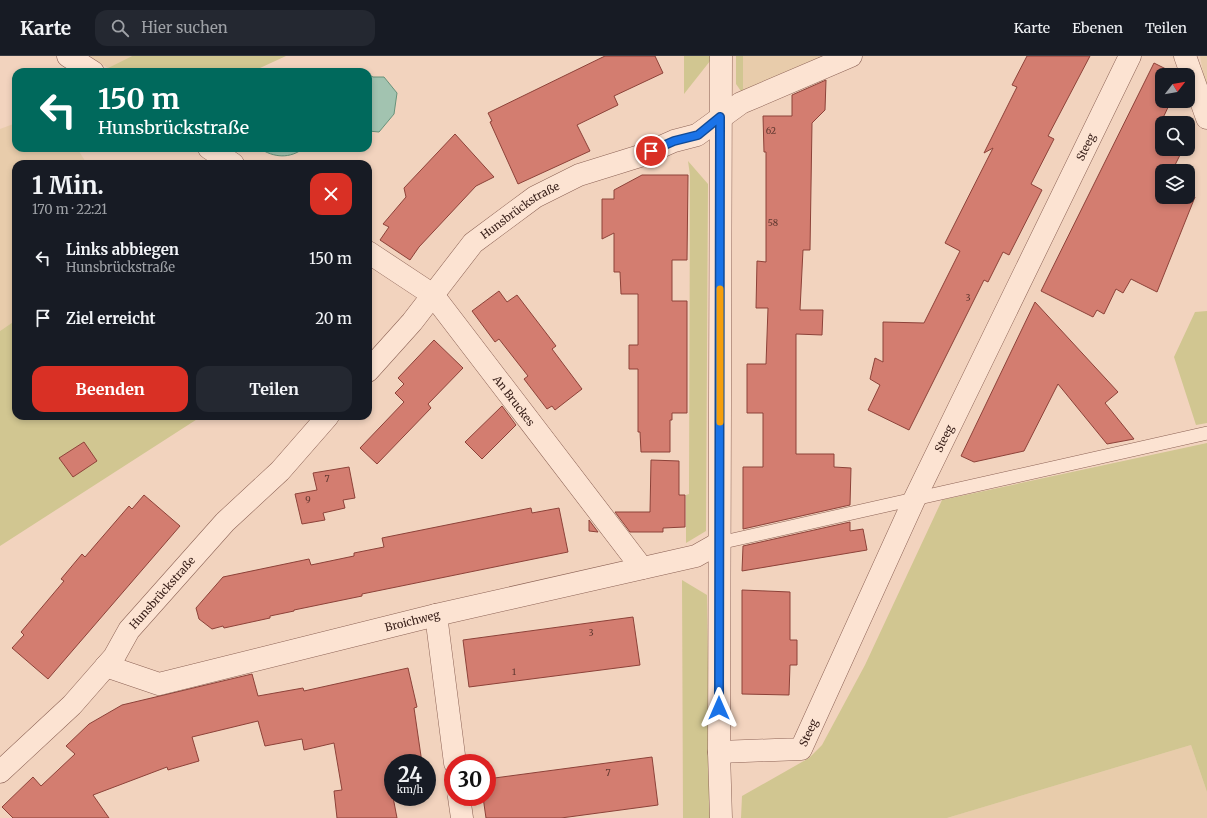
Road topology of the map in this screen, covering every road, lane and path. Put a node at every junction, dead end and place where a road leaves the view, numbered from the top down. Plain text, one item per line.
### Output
1 (68, 56) edge
2 (721, 56) edge
3 (851, 56) edge
4 (1130, 56) edge
5 (1185, 56) edge
6 (87, 68) edge
7 (720, 117) junction
8 (1207, 118) edge
9 (215, 152) edge
10 (227, 160) edge
11 (372, 255) edge
12 (434, 295) junction
13 (372, 366) edge
14 (325, 420) edge
15 (1207, 433) edge
16 (915, 498) junction
17 (719, 543) junction
18 (642, 568) junction
19 (436, 615) junction
20 (106, 666) junction
21 (719, 752) junction
22 (453, 754) edge
23 (0, 772) edge
24 (460, 806) edge
25 (462, 818) edge
26 (721, 818) edge

1 - 6 street
2 - 7 street
3 - 7 street, Hunsbrückstraße
4 - 16 street, Steeg
5 - 8 street
7 - 12 street, Hunsbrückstraße
7 - 17 street
9 - 10 street
11 - 12 street, An Bruckes
12 - 13 street, Hunsbrückstraße
12 - 18 street, An Bruckes
14 - 20 street, Hunsbrückstraße
15 - 16 lane
16 - 17 lane
16 - 21 street, Steeg
17 - 18 street, Broichweg
17 - 21 street
18 - 19 street, Broichweg
19 - 20 street, Broichweg
19 - 22 street
20 - 23 street, Hunsbrückstraße
21 - 26 street
24 - 25 street

